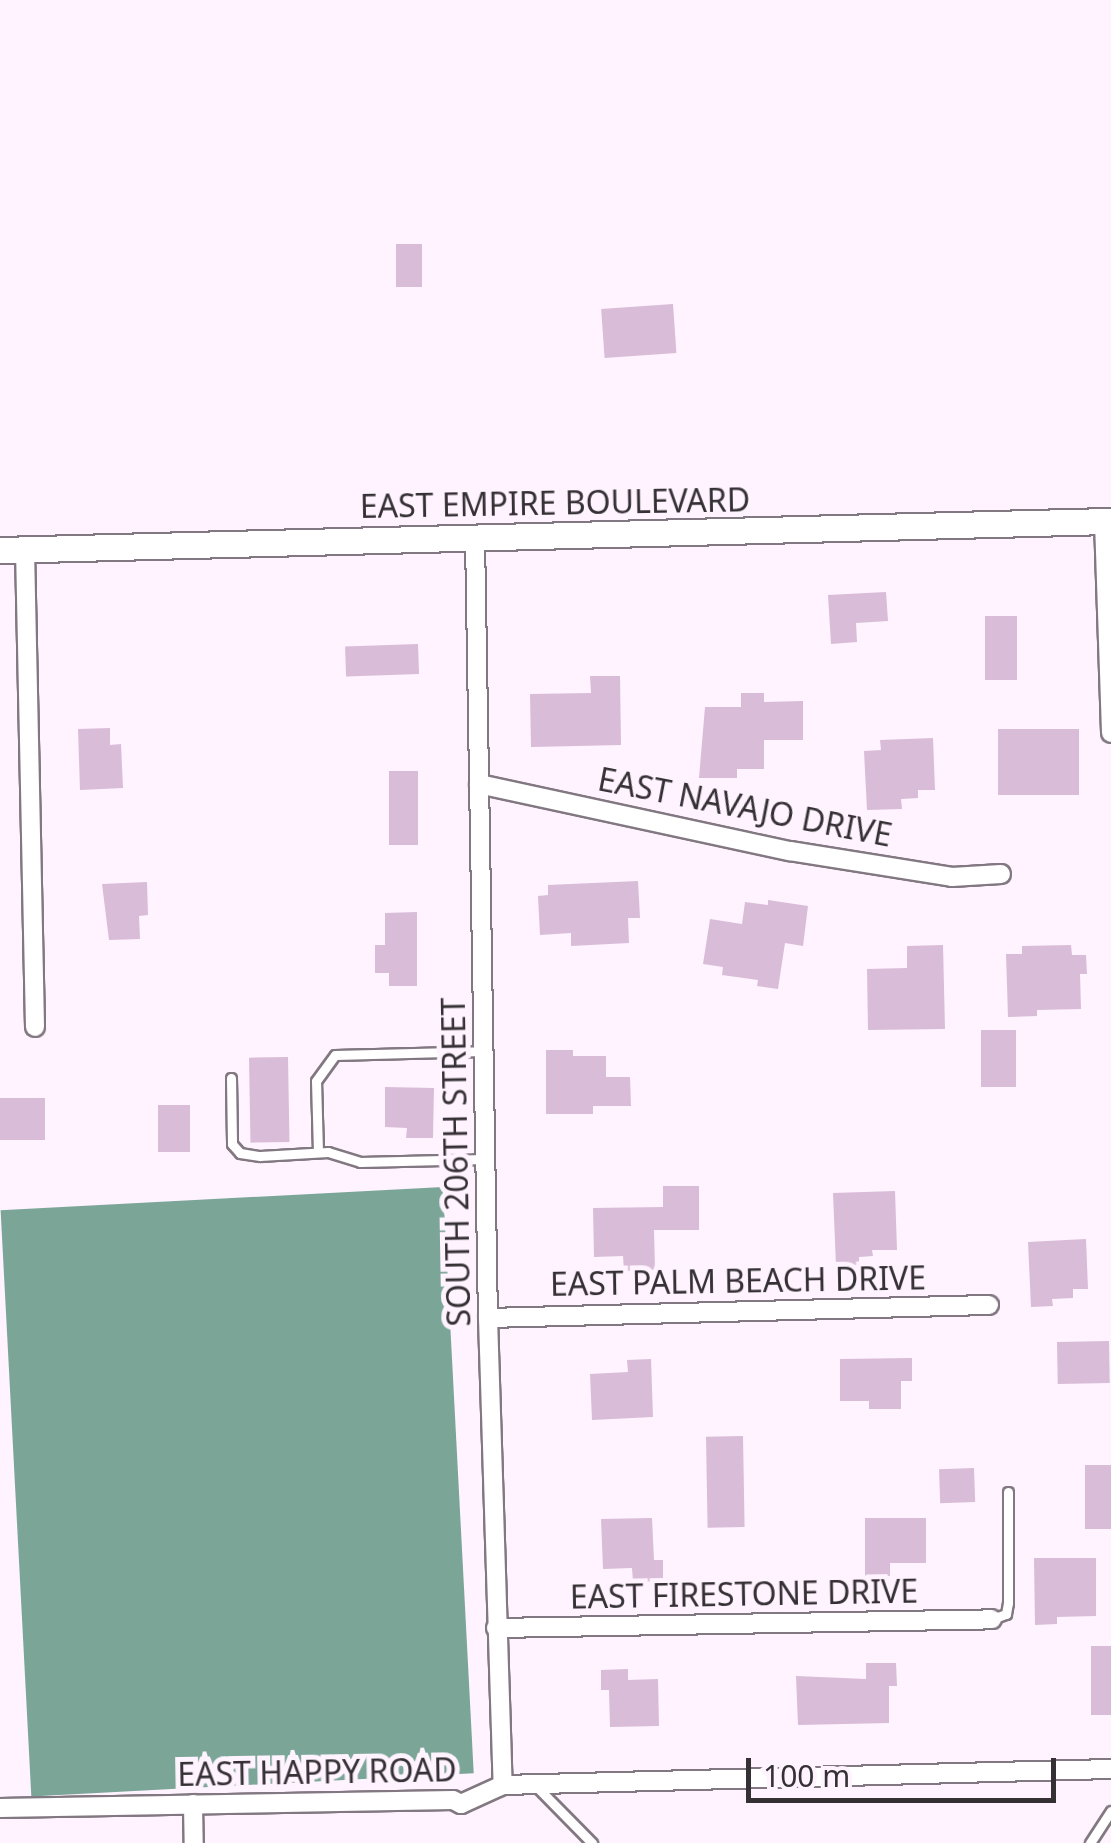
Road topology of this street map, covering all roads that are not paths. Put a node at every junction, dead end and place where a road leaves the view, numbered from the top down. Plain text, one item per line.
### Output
1 (1108, 521) edge
2 (475, 537) junction
3 (12, 550) edge
4 (1111, 734) edge
5 (480, 784) junction
6 (1001, 874) dead end
7 (35, 1026) dead end
8 (484, 1051) junction
9 (231, 1078) dead end
10 (318, 1152) junction
11 (485, 1159) junction
12 (989, 1306) dead end
13 (488, 1318) junction
14 (1008, 1492) dead end
15 (992, 1619) joint
16 (496, 1628) junction
17 (1111, 1770) edge
18 (503, 1784) junction
19 (534, 1784) junction
20 (192, 1804) junction
21 (0, 1808) edge
22 (1111, 1811) edge
23 (194, 1843) edge
24 (592, 1843) edge
25 (1090, 1843) edge

1 - 2 main road, EAST EMPIRE BOULEVARD
1 - 4 street
2 - 3 main road, EAST EMPIRE BOULEVARD
2 - 5 street, SOUTH 206TH STREET
3 - 7 street
5 - 6 street, EAST NAVAJO DRIVE
5 - 8 street, SOUTH 206TH STREET
8 - 10 lane
8 - 11 street, SOUTH 206TH STREET
9 - 10 lane
10 - 11 lane
11 - 13 street, SOUTH 206TH STREET
12 - 13 street, EAST PALM BEACH DRIVE
13 - 16 street, SOUTH 206TH STREET
14 - 15 lane
15 - 16 street, EAST FIRESTONE DRIVE
16 - 18 street, SOUTH 206TH STREET
17 - 19 street, EAST HAPPY ROAD
18 - 19 street, EAST HAPPY ROAD
18 - 20 street, EAST HAPPY ROAD
19 - 24 lane
20 - 21 street, EAST HAPPY ROAD
20 - 23 street
22 - 25 lane

